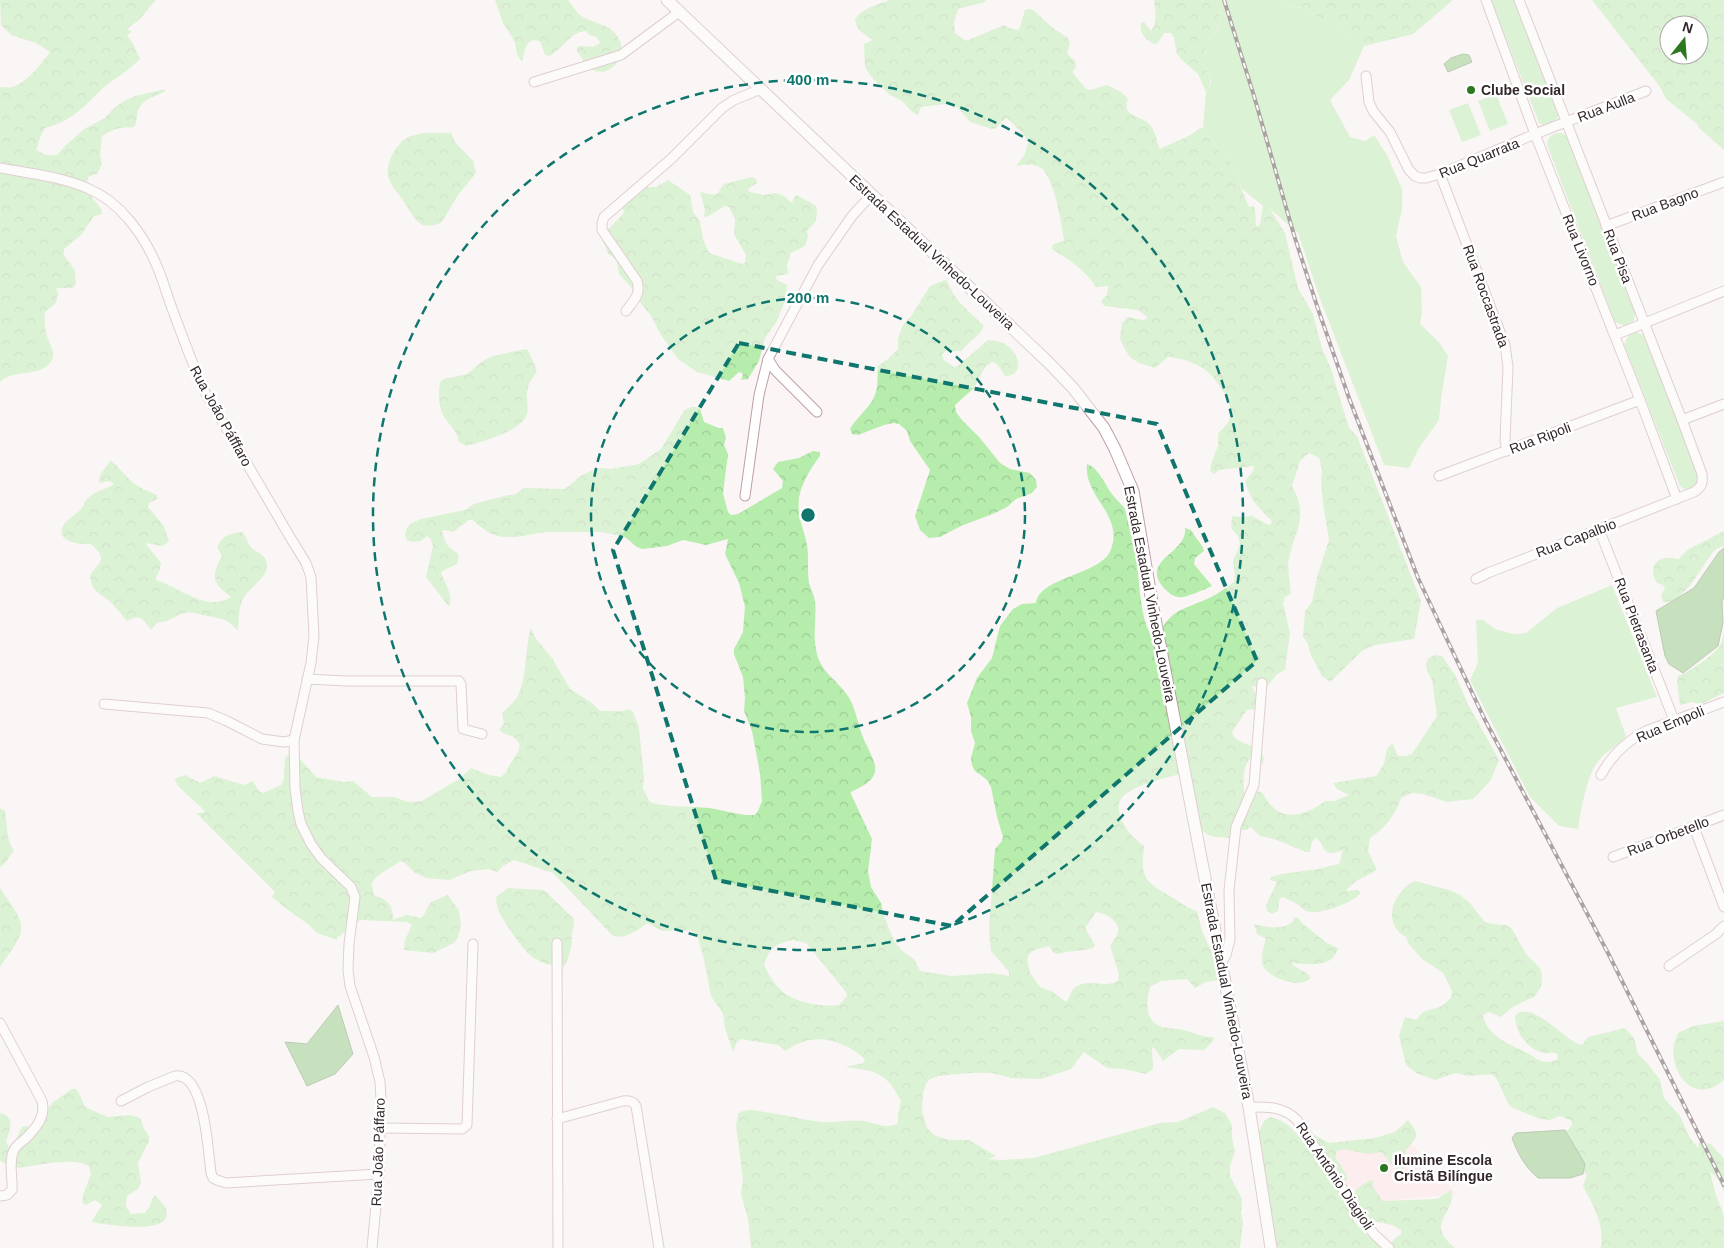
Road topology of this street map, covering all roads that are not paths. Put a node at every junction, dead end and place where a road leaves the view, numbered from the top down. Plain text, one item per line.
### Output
1 (667, 0) edge
2 (1486, 0) edge
3 (1519, 0) edge
4 (679, 12) junction
5 (1366, 76) dead end
6 (534, 82) dead end
7 (761, 89) junction
8 (1646, 92) dead end
9 (1566, 122) junction
10 (1535, 134) junction
11 (0, 168) edge
12 (1440, 174) junction
13 (1724, 182) edge
14 (872, 194) junction
15 (1606, 226) junction
16 (1724, 292) edge
17 (626, 311) dead end
18 (1644, 323) junction
19 (1615, 334) junction
20 (768, 359) junction
21 (1640, 400) junction
22 (1724, 404) edge
23 (817, 412) dead end
24 (1682, 420) junction
25 (1507, 451) junction
26 (1439, 476) dead end
27 (745, 496) dead end
28 (1677, 499) junction
29 (1599, 529) junction
30 (1476, 579) dead end
31 (307, 679) junction
32 (1262, 683) dead end
33 (1724, 702) edge
34 (104, 704) dead end
35 (1674, 720) junction
36 (482, 734) dead end
37 (294, 740) junction
38 (293, 751) joint
39 (1601, 775) dead end
40 (1724, 815) edge
41 (1694, 827) junction
42 (1613, 858) dead end
43 (1724, 907) edge
44 (1724, 926) edge
45 (557, 943) dead end
46 (473, 944) dead end
47 (1221, 962) junction
48 (1669, 966) dead end
49 (0, 1023) edge
50 (121, 1101) dead end
51 (1249, 1107) junction
52 (557, 1119) junction
53 (381, 1128) junction
54 (379, 1174) junction
55 (0, 1196) edge
56 (372, 1248) edge
57 (558, 1248) edge
58 (659, 1248) edge
59 (1272, 1248) edge
60 (1389, 1248) edge

1 - 4 main road, Estrada Estadual Vinhedo-Louveira
2 - 10 street, Rua Livorno
3 - 9 street, Rua Pisa
4 - 6 street
4 - 7 main road, Estrada Estadual Vinhedo-Louveira
5 - 12 street, Rua Quarrata
7 - 14 main road, Estrada Estadual Vinhedo-Louveira
7 - 17 street
8 - 9 street, Rua Aulla
9 - 10 street, Rua Aulla
9 - 15 street, Rua Pisa
10 - 12 street, Rua Quarrata
10 - 19 street, Rua Livorno
11 - 31 street, Rua João Páfffaro
12 - 25 street, Rua Roccastrada
13 - 15 street, Rua Bagno
14 - 20 street
14 - 47 main road, Estrada Estadual Vinhedo-Louveira
15 - 18 street, Rua Pisa
16 - 18 street
18 - 19 street
18 - 24 street, Rua Pisa
19 - 21 street, Rua Livorno
20 - 23 street
20 - 27 street
21 - 25 street, Rua Ripoli
21 - 28 street, Rua Livorno
22 - 24 street
24 - 28 street, Rua Pisa
25 - 26 street, Rua Ripoli
28 - 29 street, Rua Capalbio
29 - 30 street, Rua Capalbio
29 - 35 street, Rua Pietrasanta
31 - 36 street
31 - 37 street, Rua João Páfffaro
32 - 47 street
33 - 35 street, Rua Empoli
34 - 37 street
35 - 39 street, Rua Empoli
37 - 38 street, Rua João Páfffaro
38 - 53 street, Rua João Páffaro
40 - 41 street, Rua Orbetello
41 - 42 street, Rua Orbetello
41 - 43 street
44 - 48 street
45 - 52 street
46 - 53 street
47 - 51 main road, Estrada Estadual Vinhedo-Louveira
49 - 55 street
50 - 54 street
51 - 59 main road, Estrada Estadual Vinhedo-Louveira
51 - 60 street, Rua Antônio Diagioli
52 - 57 street
52 - 58 street
53 - 54 street, Rua João Páffaro
54 - 56 street, Rua João Páffaro

